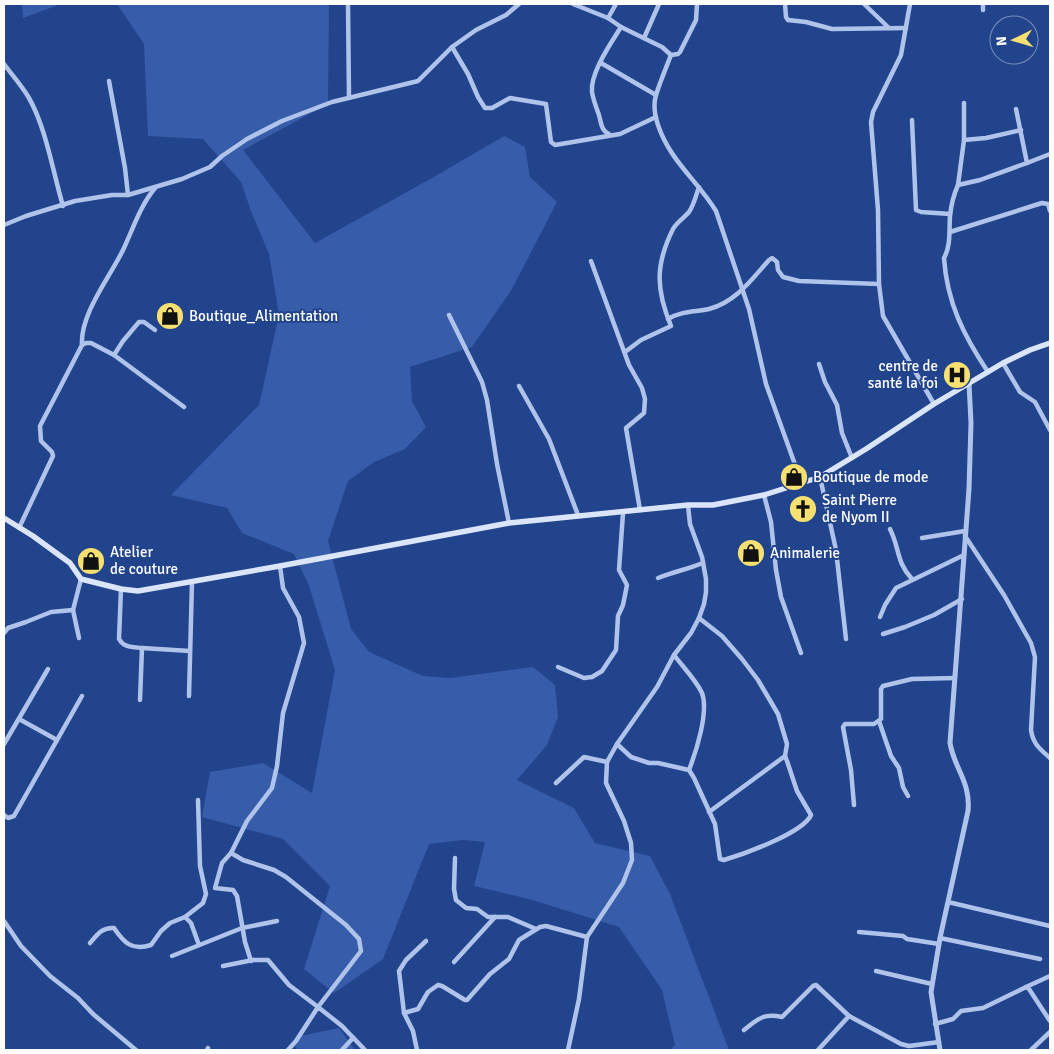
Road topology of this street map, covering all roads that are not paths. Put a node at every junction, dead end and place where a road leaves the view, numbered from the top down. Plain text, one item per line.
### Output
1 (348, 4) edge
2 (519, 4) edge
3 (573, 4) edge
4 (616, 4) edge
5 (659, 4) edge
6 (697, 4) edge
7 (785, 4) edge
8 (864, 4) edge
9 (910, 4) edge
10 (983, 4) edge
11 (984, 10) dead end
12 (608, 18) junction
13 (621, 27) junction
14 (890, 28) junction
15 (906, 28) junction
16 (644, 38) junction
17 (452, 47) junction
18 (671, 55) junction
19 (601, 63) junction
20 (4, 64) edge
21 (109, 81) dead end
22 (656, 95) junction
23 (349, 98) junction
24 (964, 103) dead end
25 (1016, 109) dead end
26 (656, 117) junction
27 (912, 120) dead end
28 (1021, 130) junction
29 (609, 134) junction
30 (964, 140) junction
31 (1050, 154) edge
32 (1027, 162) junction
33 (958, 185) junction
34 (699, 186) junction
35 (155, 188) junction
36 (128, 194) junction
37 (63, 206) junction
38 (1050, 211) edge
39 (950, 214) junction
40 (4, 225) edge
41 (950, 232) junction
42 (590, 261) dead end
43 (879, 284) junction
44 (742, 290) junction
45 (449, 316) dead end
46 (668, 319) junction
47 (155, 330) dead end
48 (1050, 343) edge
49 (82, 345) junction
50 (624, 352) junction
51 (114, 355) junction
52 (1003, 363) junction
53 (819, 364) dead end
54 (988, 372) junction
55 (969, 383) junction
56 (519, 386) dead end
57 (934, 404) junction
58 (184, 407) dead end
59 (1050, 430) edge
60 (852, 458) junction
61 (820, 477) junction
62 (802, 484) junction
63 (764, 495) junction
64 (688, 505) junction
65 (640, 510) junction
66 (623, 513) junction
67 (578, 515) junction
68 (4, 518) edge
69 (510, 523) junction
70 (19, 528) junction
71 (890, 529) dead end
72 (965, 534) junction
73 (922, 538) dead end
74 (964, 555) junction
75 (703, 563) junction
76 (280, 566) junction
77 (658, 578) dead end
78 (81, 579) junction
79 (912, 579) junction
80 (192, 582) junction
81 (121, 589) junction
82 (962, 599) junction
83 (73, 610) junction
84 (699, 618) junction
85 (880, 618) dead end
86 (4, 633) edge
87 (883, 634) dead end
88 (79, 638) dead end
89 (846, 638) dead end
90 (142, 648) junction
91 (190, 651) junction
92 (801, 653) dead end
93 (674, 655) junction
94 (558, 667) dead end
95 (48, 669) dead end
96 (955, 678) junction
97 (82, 696) dead end
98 (188, 696) dead end
99 (140, 700) dead end
100 (19, 719) junction
101 (878, 721) junction
102 (57, 740) junction
103 (4, 744) edge
104 (617, 744) junction
105 (785, 756) junction
106 (1050, 758) edge
107 (608, 762) junction
108 (688, 770) junction
109 (556, 783) dead end
110 (908, 796) dead end
111 (198, 800) dead end
112 (854, 805) dead end
113 (709, 812) junction
114 (4, 815) edge
115 (231, 853) junction
116 (455, 858) dead end
117 (948, 902) junction
118 (185, 917) junction
119 (496, 917) junction
120 (4, 921) edge
121 (277, 921) dead end
122 (1050, 926) edge
123 (242, 928) junction
124 (536, 929) junction
125 (859, 932) dead end
126 (587, 937) junction
127 (426, 941) dead end
128 (939, 941) junction
129 (90, 943) dead end
130 (199, 945) junction
131 (172, 956) dead end
132 (1040, 959) dead end
133 (251, 960) junction
134 (454, 962) dead end
135 (223, 966) dead end
136 (876, 970) dead end
137 (1050, 976) edge
138 (932, 984) junction
139 (1026, 988) junction
140 (318, 1007) junction
141 (404, 1013) junction
142 (849, 1016) junction
143 (1050, 1021) edge
144 (935, 1024) junction
145 (744, 1030) dead end
146 (1050, 1032) edge
147 (353, 1038) junction
148 (939, 1042) junction
149 (925, 1044) junction
150 (136, 1050) edge
151 (288, 1050) edge
152 (342, 1050) edge
153 (365, 1050) edge
154 (417, 1050) edge
155 (568, 1050) edge
156 (818, 1050) edge
157 (923, 1050) edge
158 (940, 1050) edge
159 (1031, 1050) edge

1 - 23 street
2 - 17 street
3 - 12 street
4 - 12 street
5 - 16 street
6 - 18 street
7 - 14 street
8 - 14 street
9 - 15 street
10 - 11 street
12 - 13 street
13 - 16 street
13 - 19 street
14 - 15 street
15 - 43 street
16 - 18 street
17 - 23 street
17 - 29 street
18 - 22 street
19 - 22 street
19 - 29 street
20 - 37 street
21 - 36 street
22 - 26 street
23 - 35 street
24 - 30 street
25 - 28 street
26 - 29 street
26 - 34 street
27 - 39 street
28 - 30 street
28 - 32 street
30 - 33 street
31 - 32 street
32 - 33 street
33 - 39 street
34 - 44 street
34 - 46 street
35 - 36 street
35 - 49 street
36 - 37 street
37 - 40 street
38 - 41 street
39 - 41 street
41 - 54 street
42 - 50 street
43 - 44 street
43 - 57 street
44 - 46 street
44 - 62 street
45 - 69 street
46 - 50 street
47 - 51 street
48 - 52 main road
49 - 51 street
49 - 70 street
50 - 65 street
51 - 58 street
52 - 54 main road
52 - 59 street
53 - 60 street
54 - 55 main road
55 - 57 main road
55 - 72 street
56 - 67 street
57 - 60 main road
60 - 61 main road
61 - 62 main road
61 - 89 street
62 - 63 main road
63 - 64 main road
63 - 92 street
64 - 65 main road
64 - 75 street
65 - 66 main road
66 - 67 main road
66 - 94 street
67 - 69 main road
68 - 70 main road
69 - 76 main road
70 - 78 main road
71 - 79 street
72 - 73 street
72 - 74 street
72 - 106 street
74 - 79 street
74 - 82 street
75 - 77 street
75 - 84 street
76 - 80 main road
76 - 115 street
78 - 81 main road
78 - 83 street
79 - 85 street
80 - 81 main road
80 - 91 street
81 - 90 street
82 - 87 street
82 - 96 street
83 - 86 street
83 - 88 street
84 - 93 street
84 - 105 street
90 - 91 street
90 - 99 street
91 - 98 street
93 - 104 street
93 - 108 street
95 - 100 street
96 - 101 street
96 - 117 street
97 - 102 street
100 - 102 street
100 - 103 street
101 - 110 street
101 - 112 street
102 - 114 street
104 - 107 street
104 - 108 street
105 - 113 street
105 - 113 street
107 - 109 street
107 - 126 street
108 - 113 street
111 - 118 street
115 - 123 street
115 - 140 street
116 - 119 street
117 - 122 street
117 - 128 street
118 - 129 street
118 - 130 street
119 - 124 street
119 - 134 street
120 - 150 street
121 - 123 street
123 - 130 street
123 - 133 street
124 - 126 street
124 - 141 street
125 - 128 street
126 - 155 street
127 - 141 street
128 - 132 street
128 - 138 street
130 - 131 street
133 - 135 street
133 - 140 street
136 - 138 street
137 - 139 street
138 - 144 street
139 - 143 street
139 - 144 street
140 - 147 street
140 - 151 street
141 - 154 street
142 - 145 street
142 - 149 street
142 - 156 street
144 - 148 street
146 - 159 street
147 - 152 street
147 - 153 street
148 - 149 street
148 - 158 street
149 - 157 street

